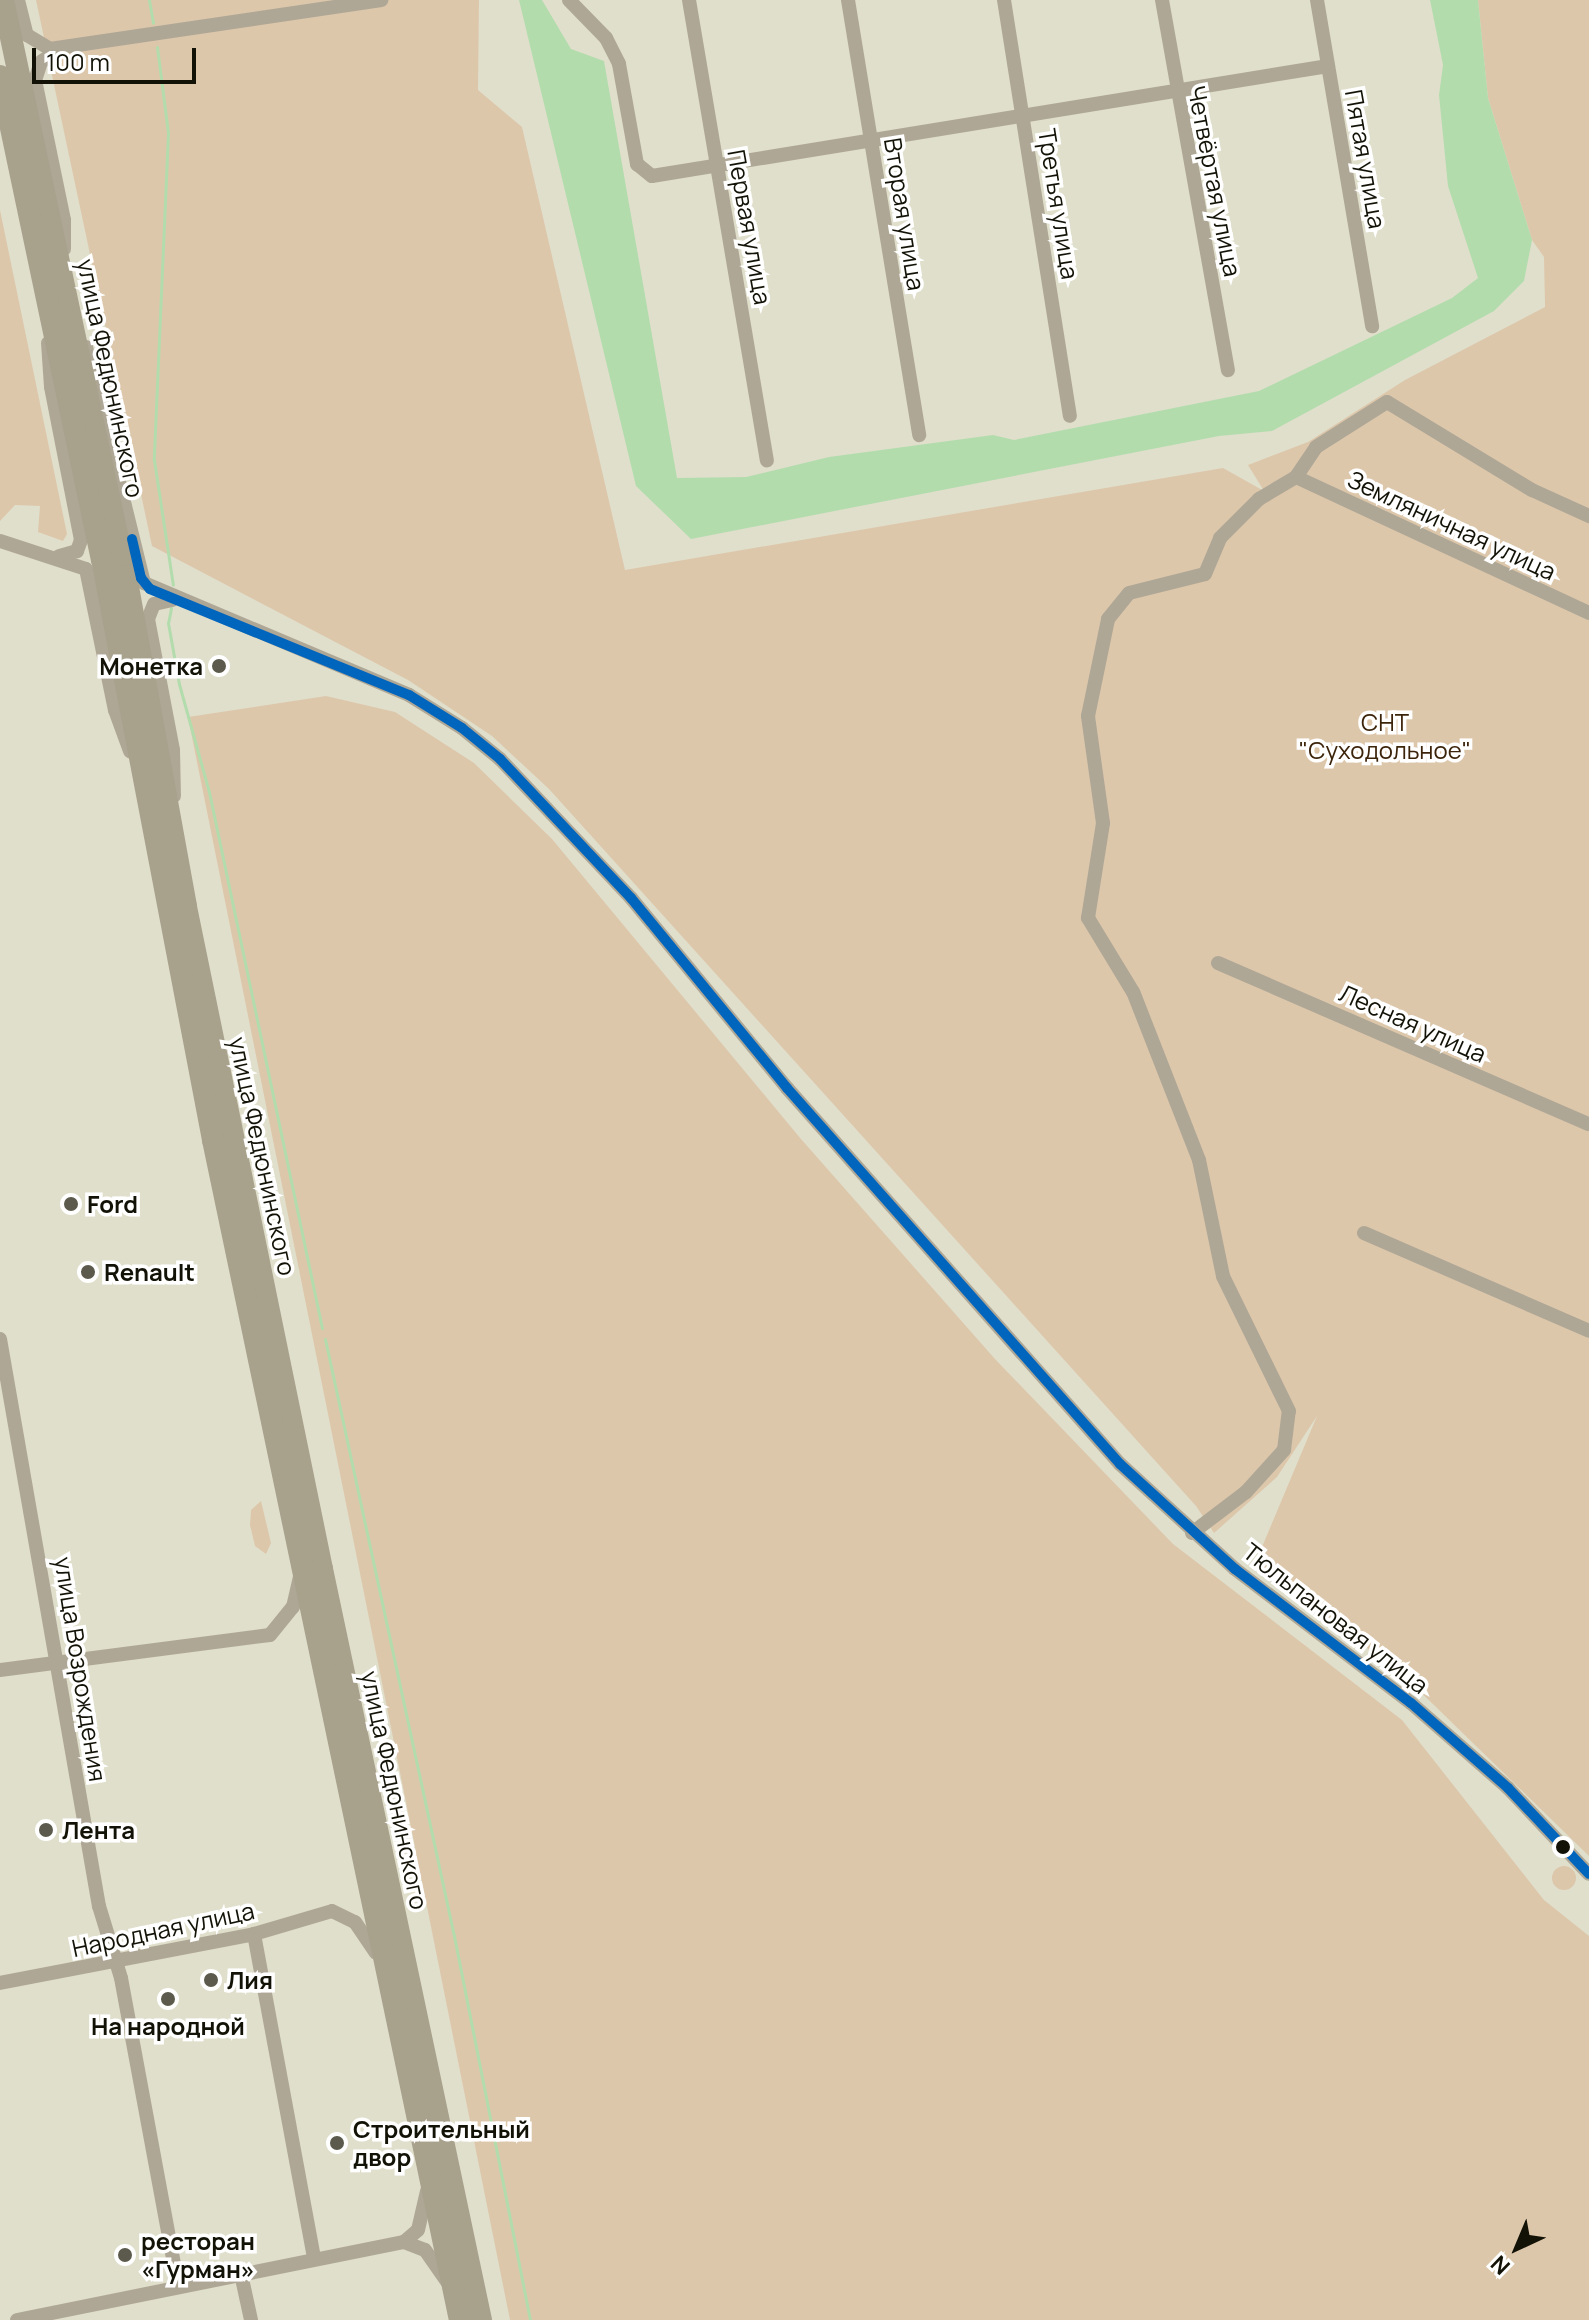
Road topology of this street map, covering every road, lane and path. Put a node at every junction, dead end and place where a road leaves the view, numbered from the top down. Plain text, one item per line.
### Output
1 (3, 0) edge
2 (18, 0) edge
3 (381, 0) edge
4 (569, 0) edge
5 (689, 0) edge
6 (848, 0) edge
7 (1004, 0) edge
8 (1162, 0) edge
9 (1317, 0) edge
10 (61, 49) junction
11 (1328, 66) junction
12 (0, 76) edge
13 (1175, 91) junction
14 (1023, 117) junction
15 (872, 142) junction
16 (718, 167) junction
17 (57, 285) junction
18 (1372, 326) dead end
19 (1228, 370) dead end
20 (1070, 416) dead end
21 (919, 435) dead end
22 (767, 460) dead end
23 (1296, 477) junction
24 (1589, 516) edge
25 (0, 541) edge
26 (59, 556) junction
27 (178, 601) junction
28 (1589, 613) edge
29 (145, 793) junction
30 (176, 852) junction
31 (1218, 963) dead end
32 (1589, 1124) edge
33 (1364, 1233) dead end
34 (1589, 1331) edge
35 (0, 1339) edge
36 (1192, 1533) junction
37 (302, 1571) junction
38 (57, 1660) junction
39 (0, 1670) edge
40 (1589, 1874) edge
41 (254, 1934) junction
42 (116, 1963) junction
43 (389, 1982) junction
44 (0, 1983) edge
45 (429, 2173) junction
46 (404, 2242) junction
47 (314, 2258) junction
48 (241, 2274) junction
49 (178, 2286) junction
50 (455, 2296) junction
51 (17, 2320) edge
52 (251, 2320) edge
53 (460, 2320) edge
54 (481, 2320) edge

1 - 17 highway, улица Федюнинского
2 - 10 street
3 - 10 street
4 - 16 street
5 - 16 street, Первая улица
6 - 15 street, Вторая улица
7 - 14 street, Третья улица
8 - 13 street, Четвёртая улица
9 - 11 street, Пятая улица
10 - 17 street
11 - 13 street
11 - 18 street, Пятая улица
12 - 17 highway, улица Федюнинского
13 - 14 street
13 - 19 street, Четвёртая улица
14 - 15 street
14 - 20 street, Третья улица
15 - 16 street
15 - 21 street, Вторая улица
16 - 22 street, Первая улица
17 - 26 street
17 - 27 street, Тюльпановая улица
17 - 29 highway, улица Федюнинского
17 - 30 highway, улица Федюнинского
23 - 24 street
23 - 28 street, Земляничная улица
23 - 36 street
25 - 26 street
26 - 29 street
27 - 30 street
27 - 36 street, Тюльпановая улица
29 - 37 highway, улица Федюнинского
30 - 54 highway, улица Федюнинского
31 - 32 street, Лесная улица
33 - 34 street
35 - 38 street, улица Возрождения
36 - 40 street, Тюльпановая улица
37 - 38 street
37 - 43 highway, улица Федюнинского
38 - 39 street
38 - 42 street, улица Возрождения
41 - 42 street, Народная улица
41 - 43 street, Народная улица
41 - 47 street
42 - 44 street, Народная улица
42 - 49 street, улица Возрождения
43 - 45 highway, улица Федюнинского
45 - 46 street
45 - 50 highway, улица Федюнинского
46 - 47 street
46 - 50 street
47 - 48 street
48 - 49 street
48 - 52 street
49 - 51 street
50 - 53 highway, улица Федюнинского

